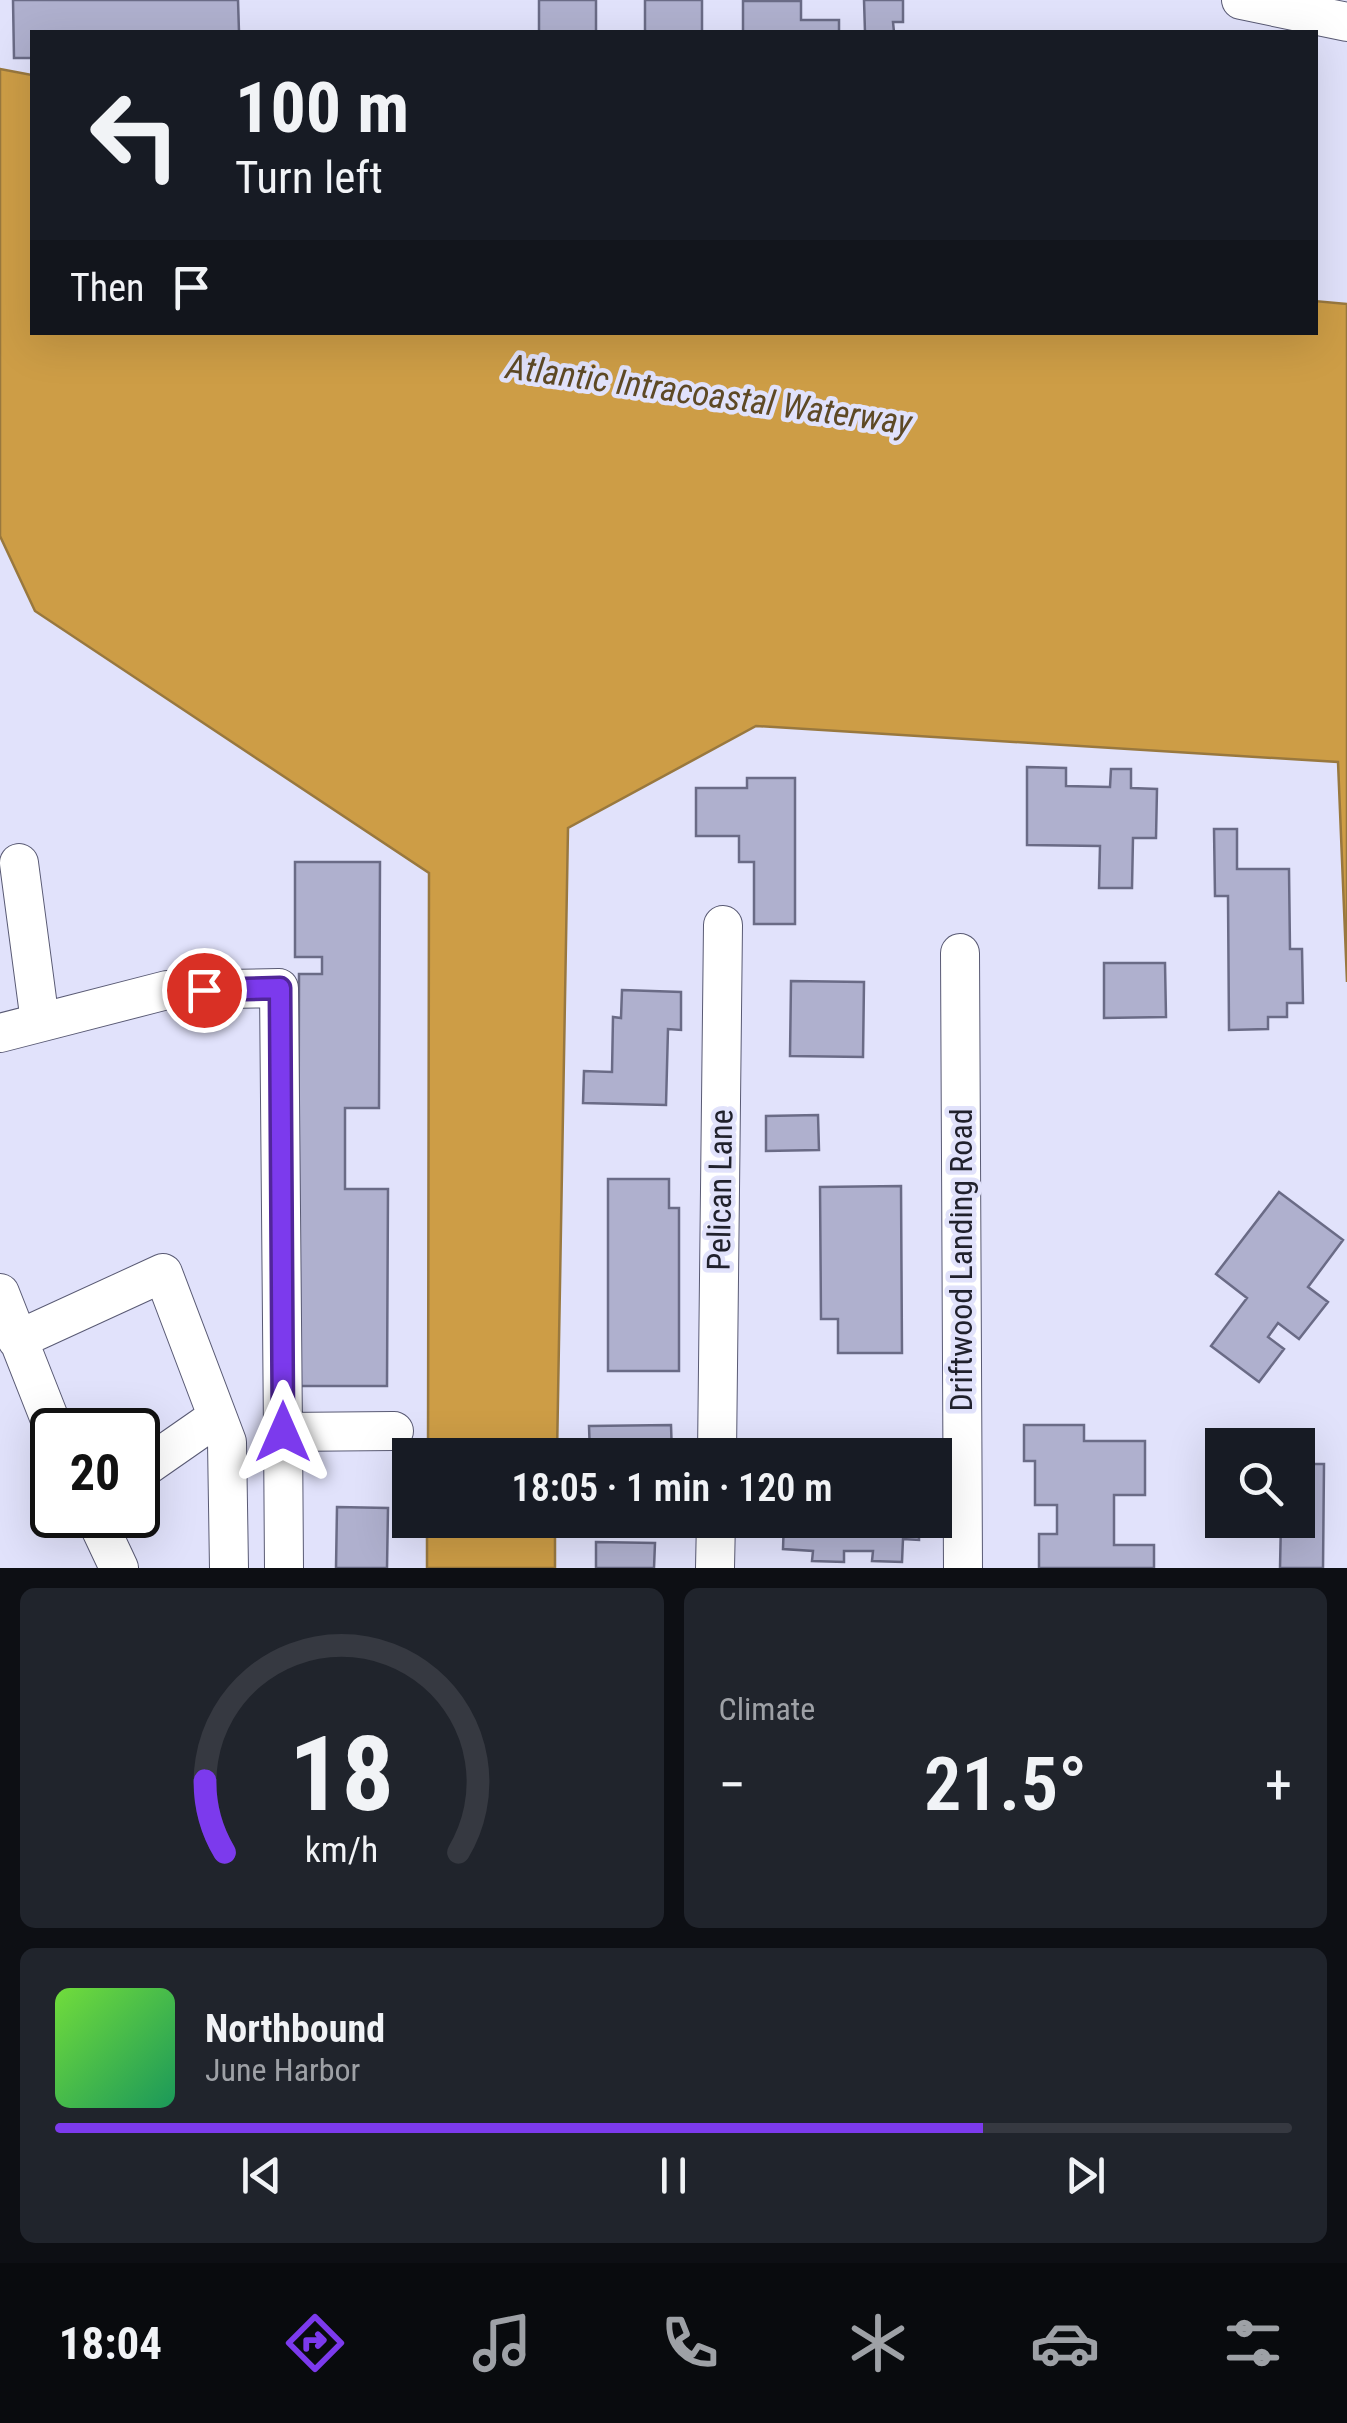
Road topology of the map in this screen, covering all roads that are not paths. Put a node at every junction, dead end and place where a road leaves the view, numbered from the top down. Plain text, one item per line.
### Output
1 (1241, 0) edge
2 (1280, 5) edge
3 (1347, 22) edge
4 (19, 863) dead end
5 (723, 924) dead end
6 (960, 953) dead end
7 (40, 1022) junction
8 (0, 1033) edge
9 (0, 1293) edge
10 (17, 1340) junction
11 (45, 1408) edge
12 (217, 1417) junction
13 (394, 1431) dead end
14 (283, 1432) junction
15 (717, 1438) edge
16 (160, 1457) edge
17 (105, 1538) edge
18 (716, 1538) edge
19 (119, 1568) edge
20 (229, 1568) edge
21 (284, 1568) edge
22 (715, 1568) edge
23 (963, 1568) edge

1 - 2 street
2 - 3 street
4 - 7 street
5 - 15 street, Pelican Lane
6 - 23 street, Driftwood Landing Road
7 - 8 street
7 - 14 street
9 - 10 street
10 - 11 street
10 - 12 street
12 - 16 street
12 - 20 street
13 - 14 street
14 - 21 street
17 - 19 street
18 - 22 street

